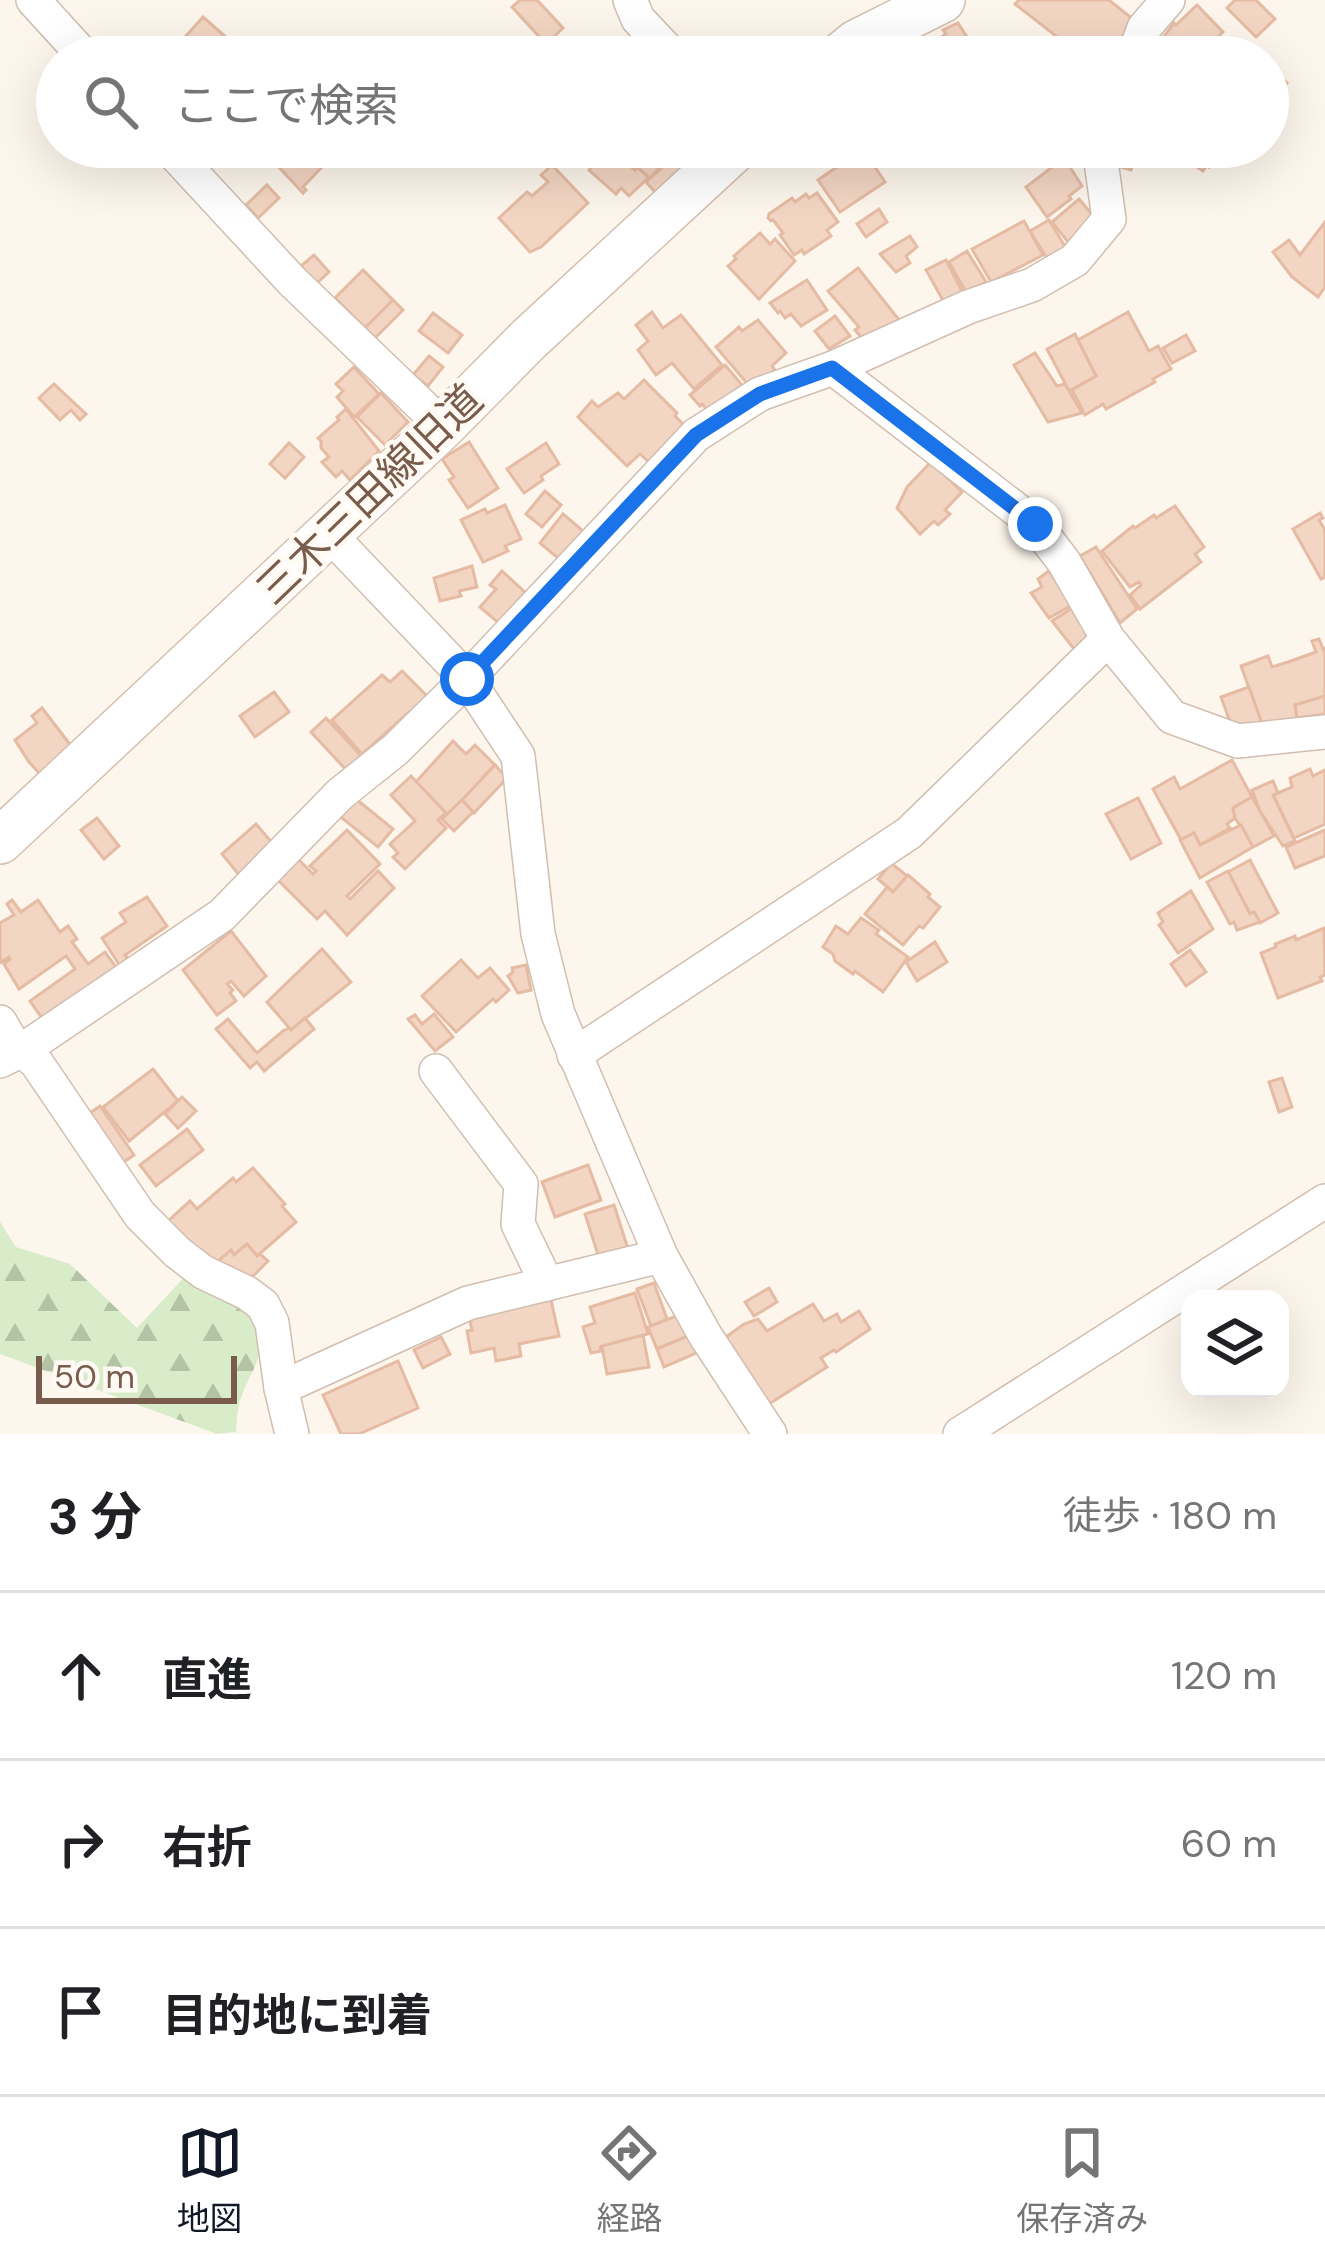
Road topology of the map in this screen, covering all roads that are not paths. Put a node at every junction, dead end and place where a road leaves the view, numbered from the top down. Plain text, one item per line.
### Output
1 (33, 0) edge
2 (630, 0) edge
3 (942, 0) edge
4 (1168, 0) edge
5 (66, 36) edge
6 (654, 36) edge
7 (870, 36) edge
8 (1141, 36) edge
9 (187, 168) edge
10 (714, 168) edge
11 (1102, 168) edge
12 (832, 368) junction
13 (443, 426) junction
14 (329, 533) junction
15 (1108, 639) junction
16 (467, 679) junction
17 (1325, 732) edge
18 (0, 841) edge
19 (0, 1022) edge
20 (12, 1055) edge
21 (574, 1055) junction
22 (436, 1070) dead end
23 (1325, 1201) edge
24 (661, 1256) junction
25 (547, 1284) junction
26 (281, 1388) junction
27 (292, 1434) edge
28 (770, 1434) edge
29 (960, 1434) edge

1 - 5 street
2 - 6 street
3 - 7 street
4 - 8 street
9 - 13 street
10 - 13 street, 三木三田線旧道
11 - 12 street
12 - 15 street
12 - 16 street
13 - 14 street, 三木三田線旧道
14 - 16 street
14 - 18 street, 三木三田線旧道
15 - 17 street
15 - 21 street
16 - 20 street
16 - 21 street
19 - 20 street
20 - 26 street
21 - 24 street
22 - 25 street
23 - 29 street
24 - 25 street
24 - 28 street
25 - 26 street
26 - 27 street

